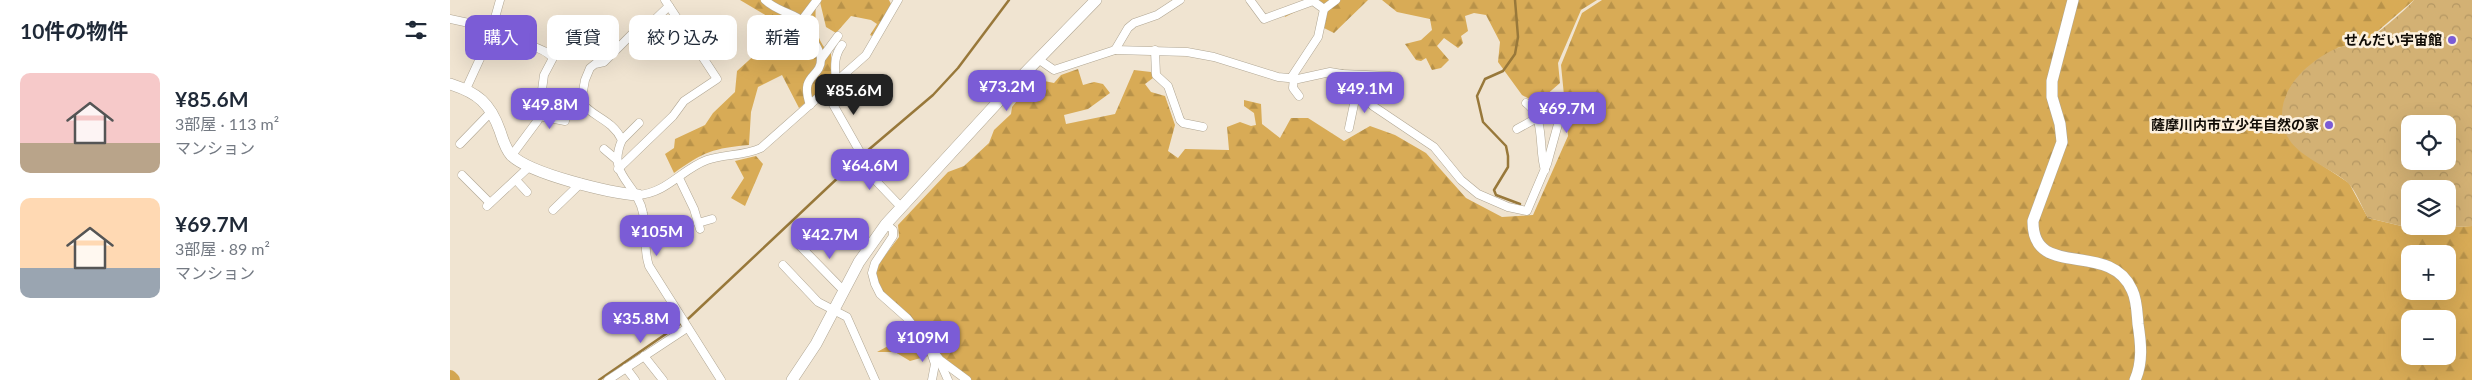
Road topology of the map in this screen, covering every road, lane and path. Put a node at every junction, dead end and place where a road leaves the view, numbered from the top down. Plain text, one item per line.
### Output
1 (500, 0) edge
2 (765, 0) edge
3 (817, 0) edge
4 (898, 0) edge
5 (1096, 0) edge
6 (1180, 0) edge
7 (1250, 0) edge
8 (1336, 0) edge
9 (2074, 0) edge
10 (1313, 1) edge
11 (667, 3) edge
12 (1324, 9) junction
13 (496, 15) edge
14 (789, 15) edge
15 (806, 15) edge
16 (450, 19) edge
17 (465, 22) edge
18 (838, 36) dead end
19 (842, 45) dead end
20 (537, 49) edge
21 (1115, 50) junction
22 (1155, 50) junction
23 (819, 55) edge
24 (821, 59) junction
25 (1038, 59) junction
26 (479, 60) edge
27 (1342, 74) junction
28 (1390, 76) dead end
29 (1292, 78) junction
30 (836, 83) junction
31 (1350, 83) junction
32 (450, 84) edge
33 (466, 89) junction
34 (826, 92) junction
35 (1299, 96) dead end
36 (1575, 98) dead end
37 (1526, 103) dead end
38 (810, 105) junction
39 (492, 111) junction
40 (539, 116) junction
41 (1537, 118) junction
42 (565, 121) dead end
43 (638, 123) dead end
44 (1203, 127) dead end
45 (1349, 128) dead end
46 (1516, 129) dead end
47 (622, 140) junction
48 (460, 144) dead end
49 (604, 150) dead end
50 (512, 155) junction
51 (617, 160) junction
52 (530, 166) junction
53 (1544, 168) junction
54 (618, 169) junction
55 (1534, 169) dead end
56 (462, 175) dead end
57 (679, 178) junction
58 (516, 180) junction
59 (582, 183) junction
60 (527, 192) dead end
61 (638, 195) junction
62 (901, 207) junction
63 (553, 210) dead end
64 (712, 219) dead end
65 (886, 224) junction
66 (799, 245) dead end
67 (783, 264) dead end
68 (844, 291) junction
69 (834, 311) junction
70 (685, 324) junction
71 (929, 346) junction
72 (644, 356) junction
73 (940, 360) junction
74 (626, 368) junction
75 (608, 380) edge
76 (635, 380) edge
77 (663, 380) edge
78 (721, 380) edge
79 (792, 380) edge
80 (875, 380) edge
81 (932, 380) edge
82 (948, 380) edge
83 (967, 380) edge
84 (2135, 380) edge

1 - 13 street
2 - 14 street
3 - 15 street
4 - 30 street
5 - 25 street
6 - 21 street
7 - 10 street
8 - 12 street
9 - 84 street
10 - 12 street
11 - 47 street
11 - 54 street
12 - 29 street
16 - 17 street
18 - 24 street
19 - 30 street
20 - 40 street
21 - 22 street
21 - 25 street
22 - 29 street
22 - 44 street
23 - 24 street
24 - 38 street
25 - 62 street
26 - 33 street
27 - 28 street
27 - 29 street
27 - 31 street
29 - 35 street
30 - 34 street
31 - 45 street
31 - 53 street
32 - 33 street
33 - 39 street
34 - 38 street
34 - 62 street
36 - 53 street
37 - 41 street
38 - 57 street
39 - 48 street
39 - 50 street
40 - 42 street
40 - 50 street
41 - 46 street
41 - 53 street
43 - 47 street
47 - 51 street
49 - 51 street
50 - 52 street
51 - 54 street
52 - 58 street
52 - 59 street
53 - 55 street
54 - 61 street
56 - 58 street
57 - 61 street
57 - 64 street
58 - 60 street
59 - 61 street
59 - 63 street
61 - 70 street
62 - 65 street
65 - 68 street
65 - 71 street
66 - 68 street
67 - 69 street
68 - 69 street
69 - 79 street
69 - 80 street
70 - 72 street
70 - 78 street
71 - 73 street
71 - 81 street
72 - 74 street
72 - 77 street
73 - 82 street
73 - 83 street
74 - 75 street
74 - 76 street

